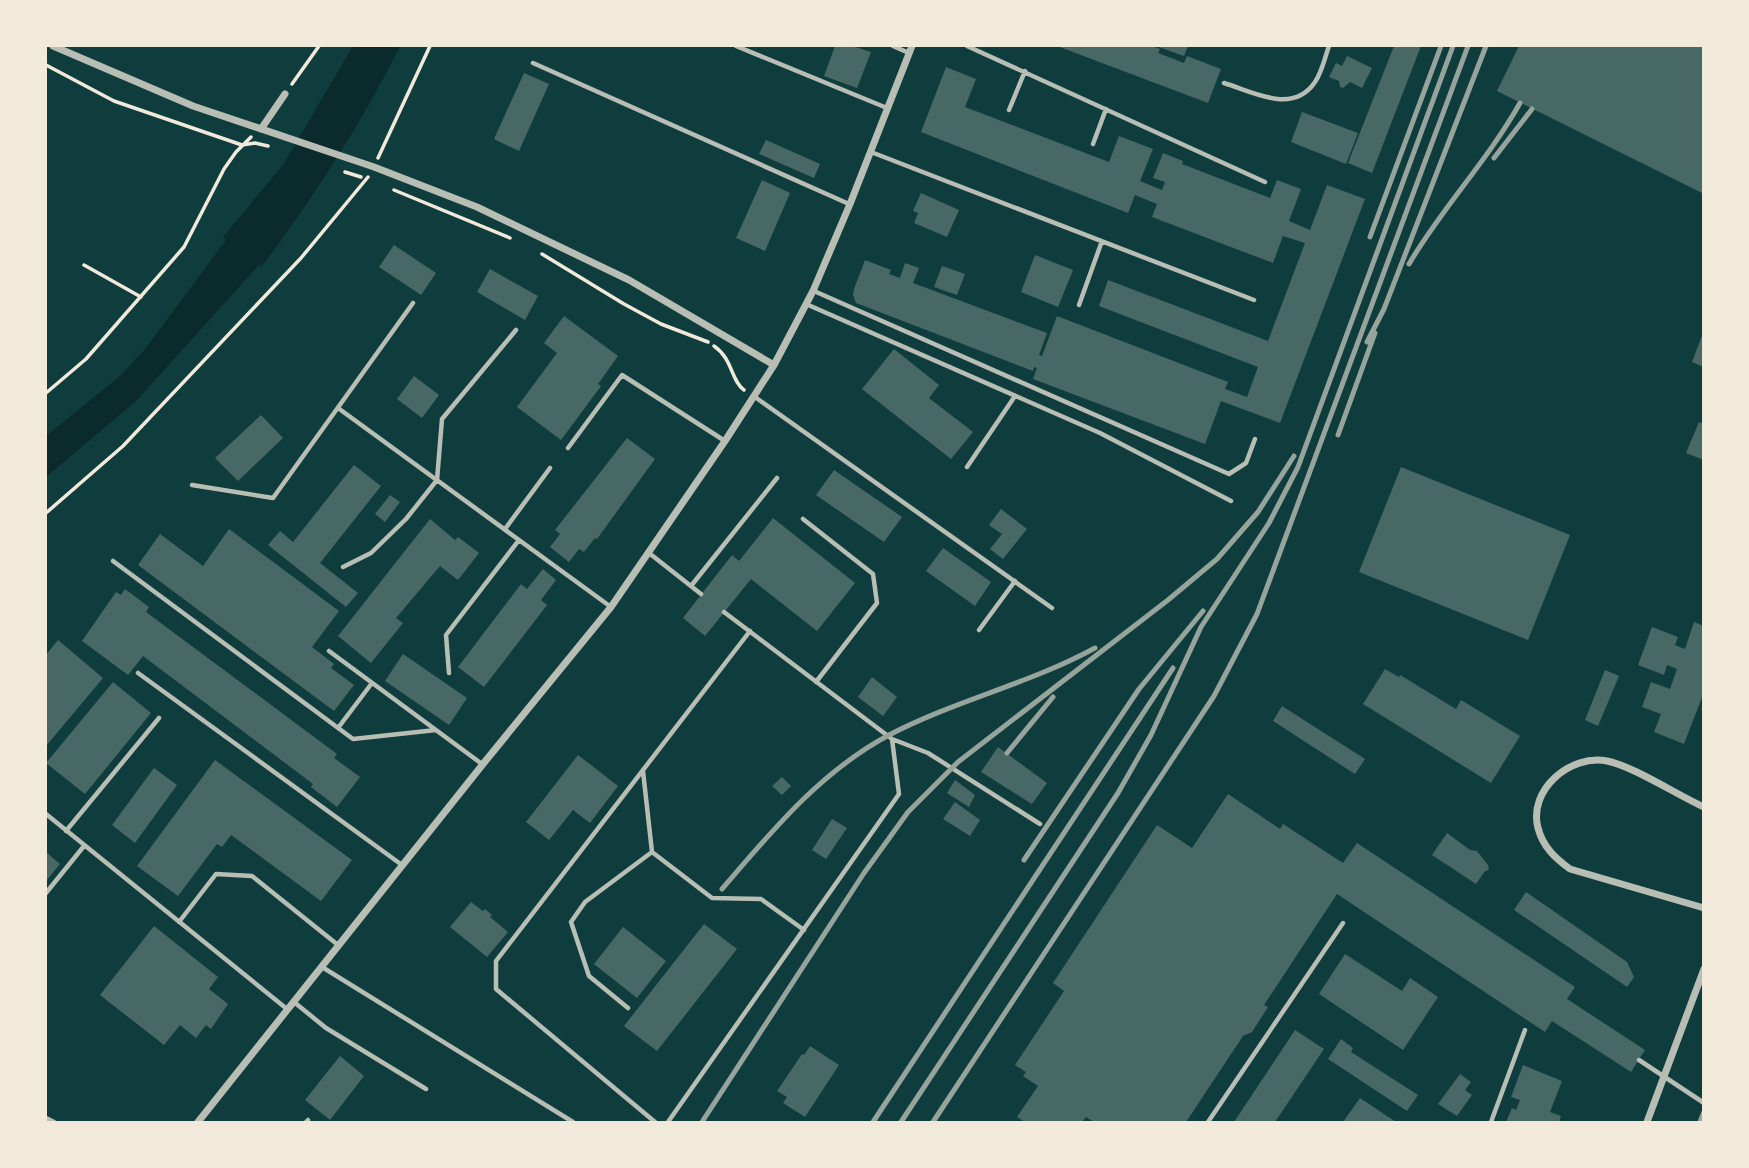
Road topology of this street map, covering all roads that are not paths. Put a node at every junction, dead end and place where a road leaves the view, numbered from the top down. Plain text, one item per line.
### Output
1 (53, 46) edge
2 (736, 46) edge
3 (893, 46) edge
4 (967, 46) edge
5 (1329, 46) edge
6 (750, 48) edge
7 (911, 49) edge
8 (533, 63) dead end
9 (1025, 71) junction
10 (1224, 83) dead end
11 (285, 94) road end
12 (887, 108) junction
13 (1107, 109) junction
14 (1009, 110) dead end
15 (261, 129) junction
16 (1093, 144) dead end
17 (871, 152) junction
18 (1265, 182) dead end
19 (850, 204) junction
20 (1102, 242) junction
21 (813, 291) junction
22 (1254, 300) dead end
23 (413, 303) dead end
24 (806, 304) junction
25 (1079, 305) dead end
26 (516, 330) dead end
27 (774, 365) junction
28 (1015, 396) junction
29 (755, 397) junction
30 (338, 408) junction
31 (1255, 439) dead end
32 (725, 441) junction
33 (568, 448) dead end
34 (967, 467) dead end
35 (550, 468) dead end
36 (777, 478) dead end
37 (437, 480) junction
38 (192, 485) dead end
39 (1231, 501) dead end
40 (803, 519) dead end
41 (505, 529) junction
42 (519, 540) junction
43 (649, 553) junction
44 (113, 561) dead end
45 (343, 567) dead end
46 (1015, 582) junction
47 (691, 586) junction
48 (701, 594) dead end
49 (611, 607) junction
50 (1052, 608) dead end
51 (724, 612) dead end
52 (750, 631) junction
53 (979, 631) dead end
54 (329, 651) dead end
55 (138, 673) dead end
56 (449, 673) dead end
57 (816, 682) junction
58 (372, 683) junction
59 (159, 718) dead end
60 (338, 727) junction
61 (436, 730) junction
62 (891, 740) junction
63 (483, 764) junction
64 (643, 770) junction
65 (1703, 807) edge
66 (46, 814) edge
67 (1040, 824) dead end
68 (66, 831) junction
69 (83, 846) junction
70 (652, 852) junction
71 (403, 865) junction
72 (46, 893) edge
73 (1703, 908) edge
74 (178, 922) junction
75 (1343, 923) dead end
76 (803, 930) junction
77 (339, 945) junction
78 (322, 967) junction
79 (1703, 969) edge
80 (294, 1002) junction
81 (628, 1008) dead end
82 (288, 1010) junction
83 (1525, 1030) dead end
84 (1639, 1060) dead end
85 (426, 1089) dead end
86 (1703, 1103) edge
87 (46, 1118) edge
88 (54, 1122) edge
89 (198, 1122) edge
90 (573, 1122) edge
91 (655, 1122) edge
92 (668, 1122) edge
93 (1208, 1122) edge
94 (1491, 1122) edge
95 (1647, 1122) edge

1 - 15 street
2 - 6 lane
3 - 7 lane
4 - 9 lane
5 - 10 lane
6 - 12 lane
7 - 12 street
8 - 19 lane
9 - 13 lane
9 - 14 lane
11 - 15 street
12 - 17 street
13 - 16 lane
13 - 18 lane
15 - 27 street
17 - 19 street
17 - 20 lane
19 - 21 street
20 - 22 lane
20 - 25 lane
21 - 24 street
21 - 31 lane
23 - 30 lane
24 - 27 street
24 - 28 lane
26 - 37 lane
27 - 29 street
28 - 34 lane
28 - 39 lane
29 - 32 street
29 - 46 lane
30 - 37 lane
30 - 38 lane
32 - 33 lane
32 - 43 street
35 - 41 lane
36 - 47 lane
37 - 41 lane
37 - 45 lane
40 - 57 lane
41 - 42 lane
42 - 49 lane
42 - 56 lane
43 - 47 lane
43 - 49 street
44 - 60 lane
46 - 50 lane
46 - 53 lane
47 - 48 lane
49 - 63 street
51 - 52 lane
52 - 57 lane
52 - 64 lane
54 - 58 lane
55 - 71 lane
57 - 62 lane
58 - 60 lane
58 - 61 lane
59 - 68 lane
60 - 61 lane
61 - 63 lane
62 - 67 lane
62 - 76 lane
63 - 71 street
64 - 70 lane
64 - 91 lane
65 - 73 street
66 - 68 lane
68 - 69 lane
69 - 72 lane
69 - 74 lane
70 - 76 lane
70 - 81 lane
71 - 77 street
74 - 77 lane
74 - 82 lane
75 - 93 lane
76 - 92 lane
77 - 78 street
78 - 80 street
78 - 90 lane
79 - 95 street
80 - 82 street
80 - 85 lane
82 - 89 street
83 - 94 lane
84 - 86 lane
87 - 88 lane

